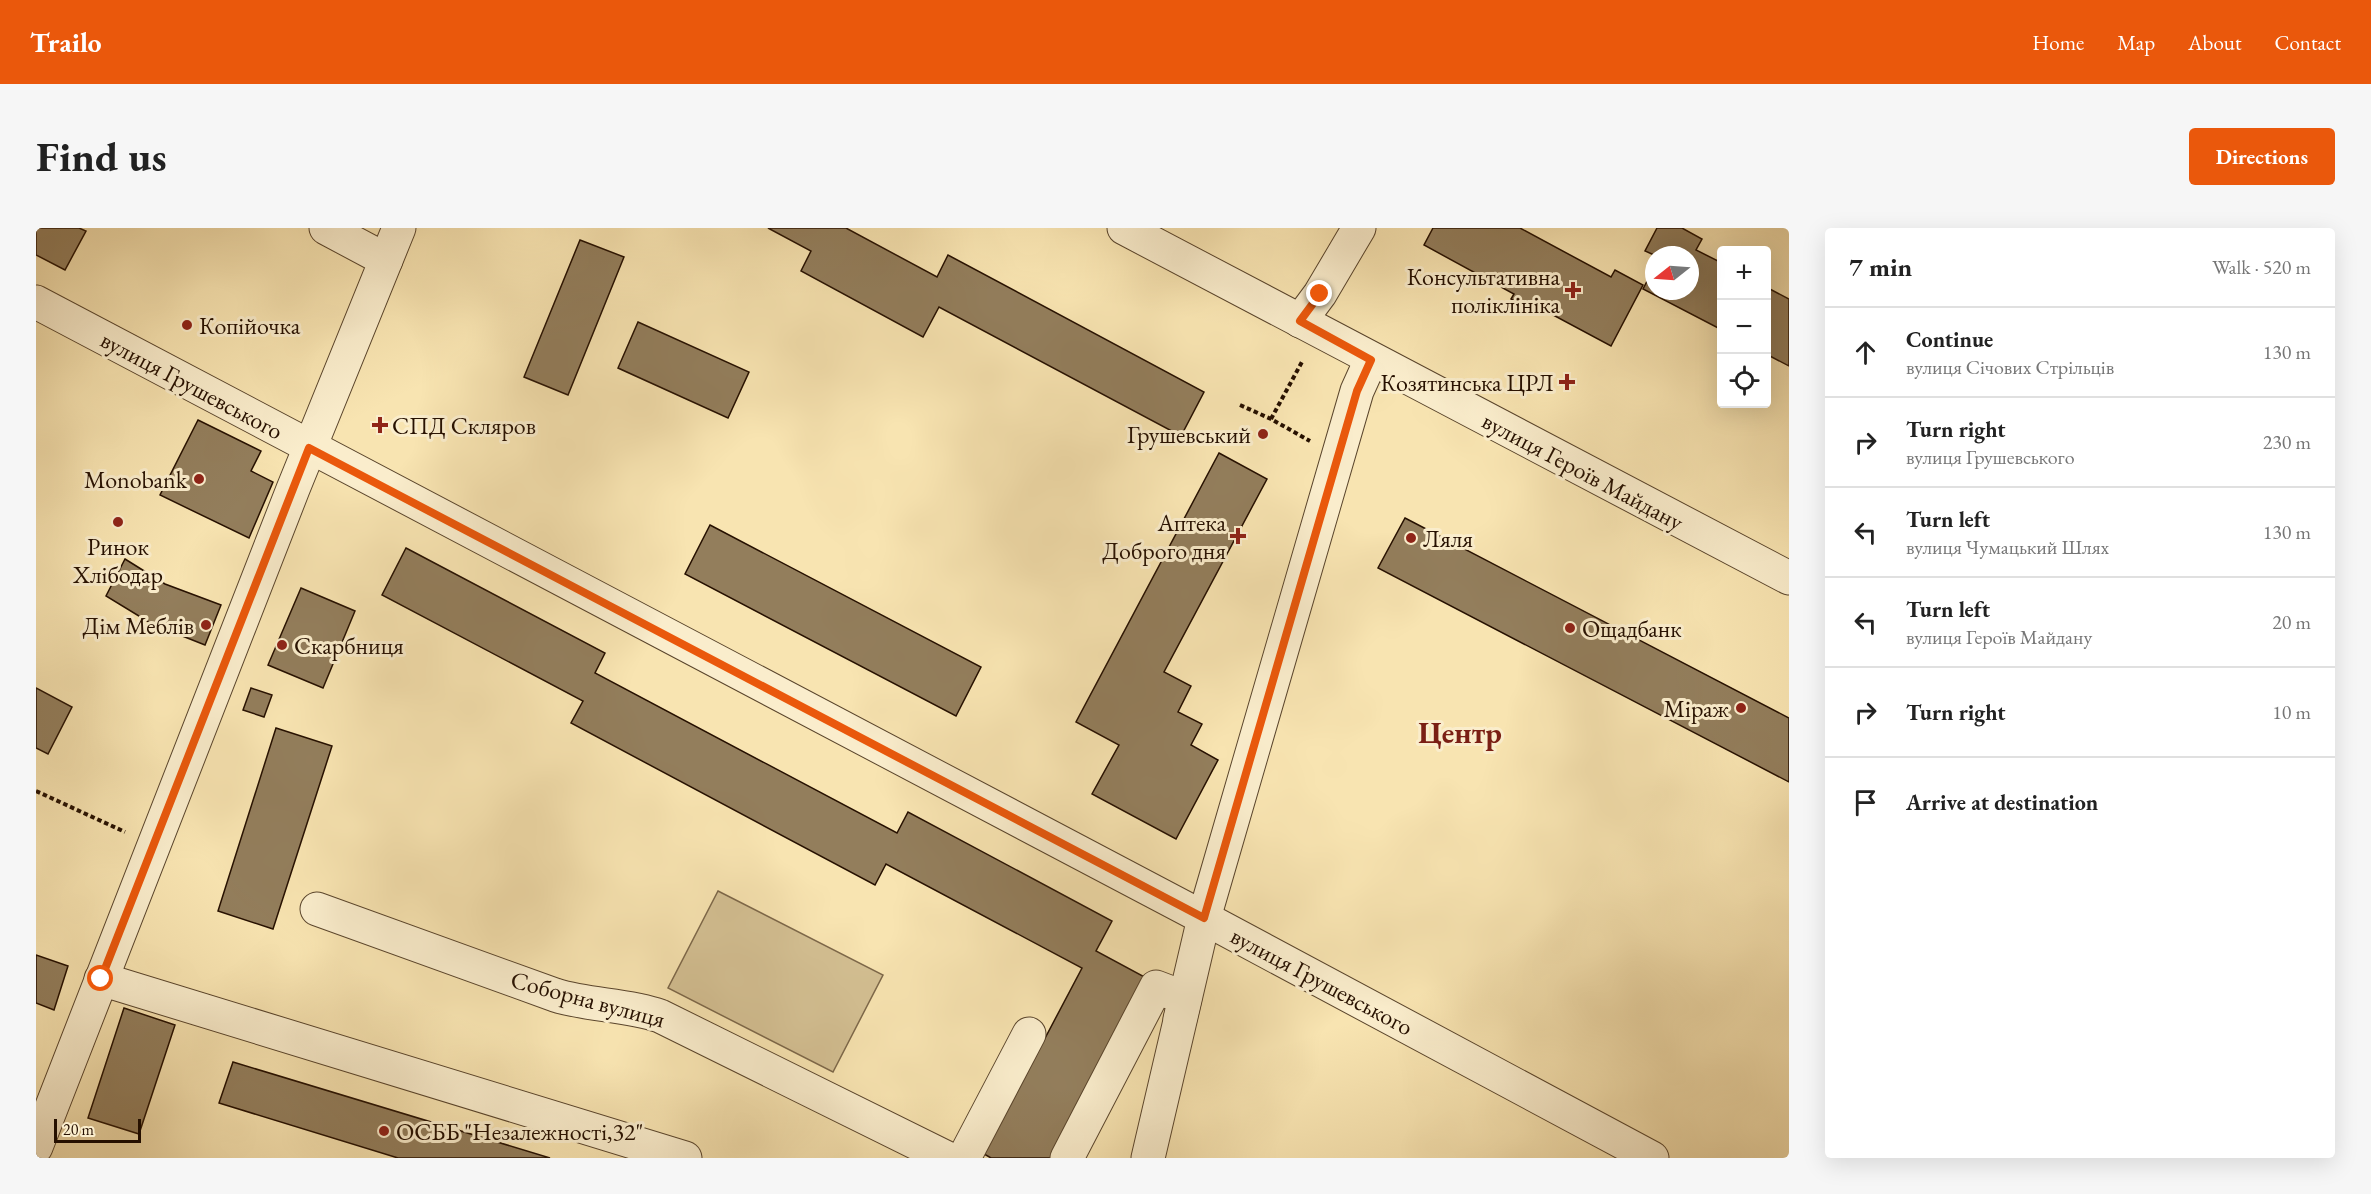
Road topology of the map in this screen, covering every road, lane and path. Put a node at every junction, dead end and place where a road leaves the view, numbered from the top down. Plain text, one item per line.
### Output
1 (326, 228) edge
2 (399, 228) edge
3 (1124, 228) edge
4 (1359, 228) edge
5 (386, 260) junction
6 (36, 302) edge
7 (1300, 321) junction
8 (1303, 360) dead end
9 (1371, 360) junction
10 (1240, 405) dead end
11 (1271, 419) junction
12 (1311, 442) dead end
13 (309, 448) junction
14 (1789, 578) edge
15 (36, 791) edge
16 (153, 845) junction
17 (317, 909) dead end
18 (1204, 918) junction
19 (101, 979) junction
20 (1185, 998) junction
21 (1029, 1034) dead end
22 (36, 1147) edge
23 (685, 1158) edge
24 (947, 1158) edge
25 (964, 1158) edge
26 (1067, 1158) edge
27 (1149, 1158) edge
28 (1652, 1158) edge

1 - 5 street
2 - 5 street
3 - 7 street, вулиця Героїв Майдану
4 - 7 street
5 - 13 street
6 - 13 street, вулиця Грушевського
7 - 9 street, вулиця Героїв Майдану
8 - 11 path
9 - 14 street, вулиця Героїв Майдану
9 - 18 street
10 - 11 path
11 - 12 path
13 - 16 street
13 - 18 street, вулиця Грушевського
15 - 16 path
16 - 19 street
17 - 24 street, Соборна вулиця
18 - 20 street
18 - 28 street, вулиця Грушевського
19 - 22 street
19 - 23 street
20 - 26 street
20 - 27 street
21 - 25 street

